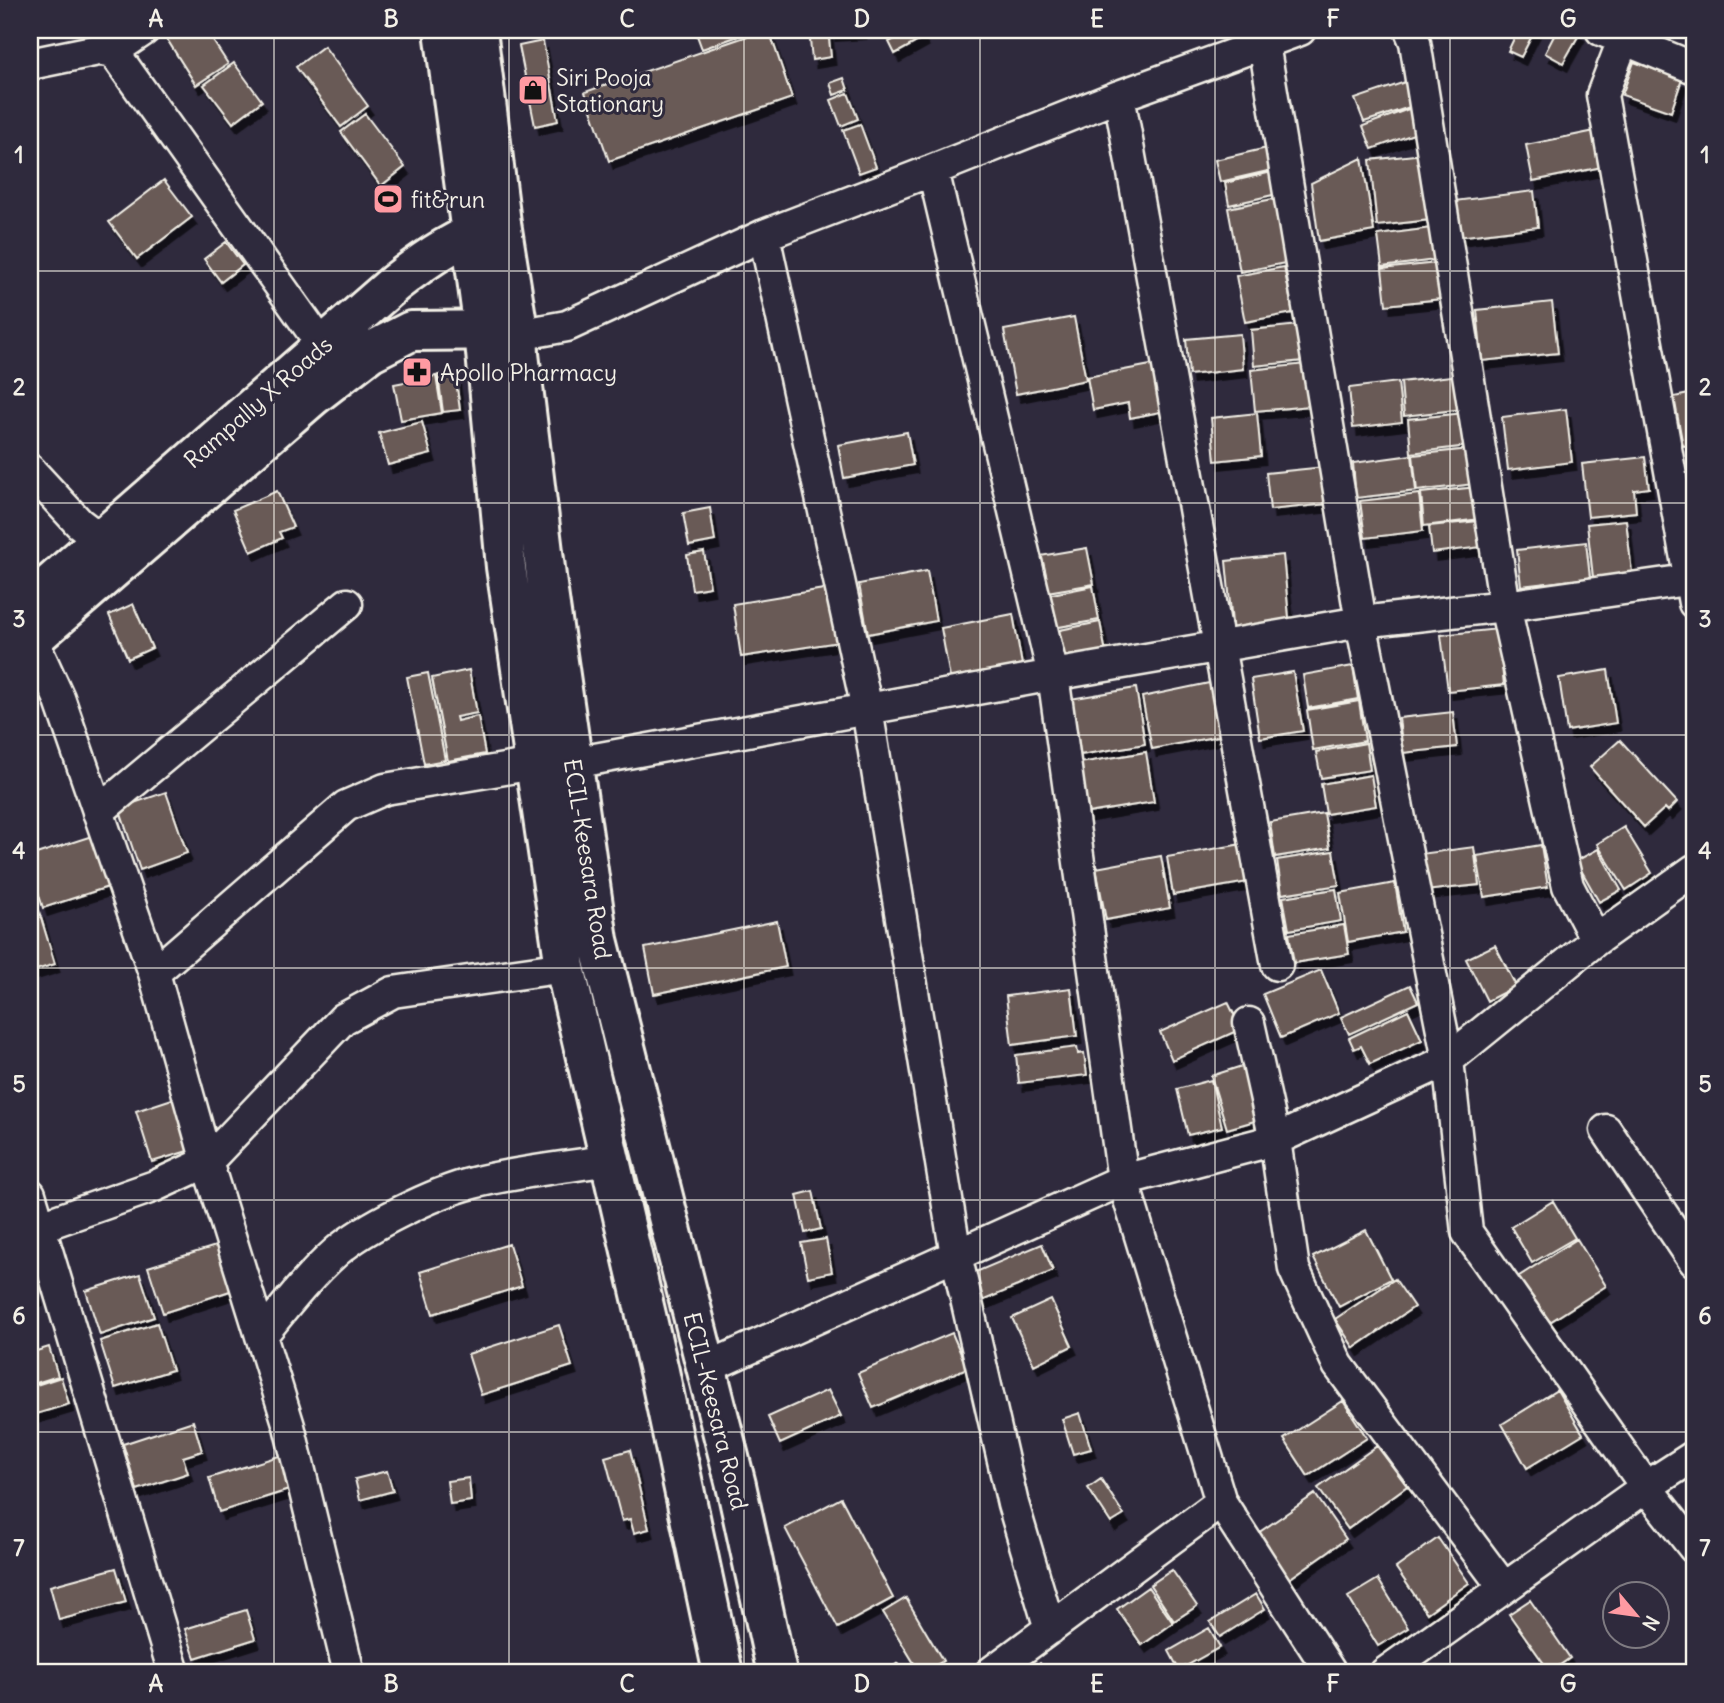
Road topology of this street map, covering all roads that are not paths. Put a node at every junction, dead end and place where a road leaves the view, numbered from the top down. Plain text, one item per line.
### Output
1 (144, 30) edge
2 (444, 30) edge
3 (477, 30) edge
4 (1300, 30) edge
5 (1410, 30) edge
6 (1617, 33) edge
7 (1264, 44) junction
8 (113, 51) junction
9 (30, 64) edge
10 (1694, 68) edge
11 (1119, 96) junction
12 (933, 170) junction
13 (485, 228) junction
14 (764, 235) junction
15 (501, 331) junction
16 (332, 360) junction
17 (30, 470) edge
18 (100, 540) junction
19 (1692, 587) edge
20 (347, 604) dead end
21 (1505, 606) junction
22 (1361, 622) junction
23 (31, 627) edge
24 (1218, 646) junction
25 (1053, 675) junction
26 (867, 709) junction
27 (573, 763) junction
28 (534, 764) junction
29 (98, 812) junction
30 (1694, 870) edge
31 (1596, 940) junction
32 (1277, 965) dead end
33 (565, 967) junction
34 (154, 973) junction
35 (1249, 1023) dead end
36 (1448, 1060) junction
37 (1606, 1130) dead end
38 (1275, 1140) junction
39 (610, 1160) junction
40 (207, 1163) junction
41 (1123, 1180) junction
42 (30, 1194) edge
43 (35, 1228) edge
44 (956, 1255) junction
45 (1694, 1261) edge
46 (261, 1336) junction
47 (706, 1368) junction
48 (1694, 1456) edge
49 (1646, 1488) junction
50 (1221, 1502) junction
51 (1694, 1548) edge
52 (1504, 1588) junction
53 (1050, 1629) junction
54 (174, 1673) edge
55 (349, 1673) edge
56 (723, 1673) edge
57 (777, 1673) edge
58 (990, 1673) edge
59 (1331, 1673) edge
60 (1385, 1673) edge

1 - 8 street
2 - 13 main road, ECIL-Keesara Road
3 - 13 main road, ECIL-Keesara Road
4 - 7 street
5 - 21 street
6 - 10 street
6 - 19 street
7 - 11 street
7 - 22 street
8 - 9 street
8 - 16 street
11 - 12 street
11 - 24 street
12 - 14 street
12 - 25 street
13 - 15 main road, ECIL-Keesara Road
13 - 16 main road, Rampally X Roads
14 - 15 street
14 - 26 street
15 - 16 main road, Rampally X Roads
15 - 27 main road, ECIL-Keesara Road
15 - 28 main road, ECIL-Keesara Road
16 - 18 main road, Rampally X Roads
16 - 23 main road, Rampally X Roads
17 - 18 street
18 - 23 main road, Rampally X Roads
19 - 21 street
20 - 29 street
21 - 22 street
21 - 31 street
22 - 24 street
22 - 36 street
23 - 29 street
24 - 25 street
24 - 32 street
25 - 26 street
25 - 41 street
26 - 27 street
26 - 44 street
27 - 47 main road, ECIL-Keesara Road
28 - 33 main road, ECIL-Keesara Road
28 - 34 street
29 - 34 street
30 - 31 street
31 - 36 street
33 - 39 main road, ECIL-Keesara Road
33 - 40 street
34 - 40 street
35 - 38 street
36 - 38 street
36 - 49 street
37 - 45 street
38 - 41 street
38 - 52 street
39 - 46 street
39 - 56 main road, ECIL-Keesara Road
40 - 43 street
40 - 46 street
41 - 44 street
41 - 50 street
42 - 43 street
43 - 54 street
44 - 47 street
44 - 53 street
46 - 55 street
47 - 57 main road, ECIL-Keesara Road
48 - 49 street
49 - 51 street
49 - 52 street
50 - 53 street
50 - 59 street
52 - 60 street
53 - 58 street

